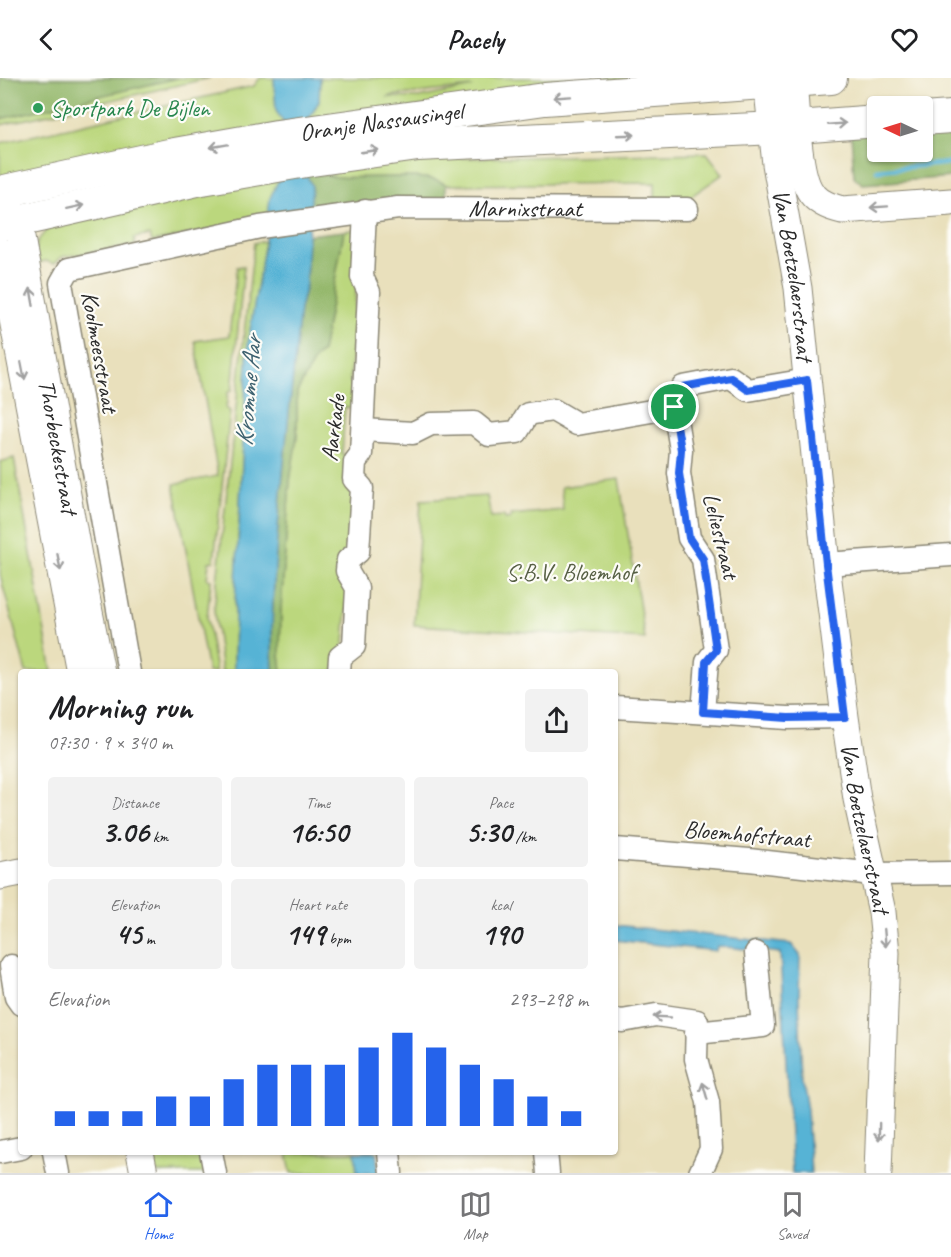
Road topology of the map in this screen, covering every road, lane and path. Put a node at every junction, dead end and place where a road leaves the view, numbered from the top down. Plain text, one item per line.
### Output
1 (831, 78) edge
2 (780, 80) edge
3 (951, 117) edge
4 (933, 118) edge
5 (867, 122) edge
6 (785, 127) junction
7 (312, 145) junction
8 (275, 151) junction
9 (0, 193) edge
10 (951, 202) edge
11 (827, 206) junction
12 (687, 208) dead end
13 (365, 211) junction
14 (9, 223) edge
15 (790, 235) junction
16 (0, 251) edge
17 (807, 380) junction
18 (674, 407) junction
19 (363, 430) junction
20 (951, 555) edge
21 (826, 564) junction
22 (79, 669) edge
23 (100, 669) edge
24 (128, 669) edge
25 (339, 669) edge
26 (618, 707) edge
27 (703, 712) junction
28 (845, 717) junction
29 (618, 849) edge
30 (18, 873) edge
31 (951, 873) edge
32 (873, 874) junction
33 (0, 876) edge
34 (756, 953) dead end
35 (11, 966) edge
36 (18, 1000) edge
37 (618, 1020) edge
38 (696, 1033) junction
39 (18, 1149) edge
40 (0, 1152) edge
41 (55, 1155) edge
42 (141, 1155) edge
43 (212, 1155) edge
44 (389, 1155) edge
45 (546, 1155) edge
46 (58, 1173) edge
47 (144, 1173) edge
48 (215, 1173) edge
49 (391, 1173) edge
50 (548, 1173) edge
51 (700, 1173) edge
52 (878, 1173) edge

1 - 2 main road, Oranje Nassausingel
2 - 6 street
2 -> 7 main road, Oranje Nassausingel
3 - 4 main road
6 -> 5 main road, Oranje Nassausingel
7 -> 6 main road, Oranje Nassausingel
6 - 11 street
6 - 15 street, Van Boetzelaerstraat
7 - 8 main road, Oranje Nassausingel
8 -> 9 main road, Oranje Nassausingel
14 -> 8 main road, Oranje Nassausingel
9 - 14 street, Oranje Nassausingel
10 -> 11 street
11 - 15 street
12 - 13 street, Marnixstraat
13 - 19 street, Aarkade
13 - 24 street, Koolmeesstraat
23 -> 14 street, Thorbeckestraat
15 - 17 street, Van Boetzelaerstraat
16 -> 22 street, Thorbeckestraat
17 - 18 street
17 - 21 street, Van Boetzelaerstraat
18 - 19 street
18 - 27 street, Leliestraat
19 - 25 street, Aarkade
20 - 21 street
21 - 28 street, Van Boetzelaerstraat
26 - 27 street
27 - 28 street
28 - 32 street, Van Boetzelaerstraat
29 - 32 street, Bloemhofstraat
30 - 33 street
31 - 32 street, Bloemhofstraat
32 -> 52 street, Van Boetzelaerstraat
34 - 38 street
35 - 36 street
38 -> 37 street
51 -> 38 street
39 - 40 street
41 - 46 street
42 - 47 street
43 - 48 street
44 - 49 street
45 - 50 street

